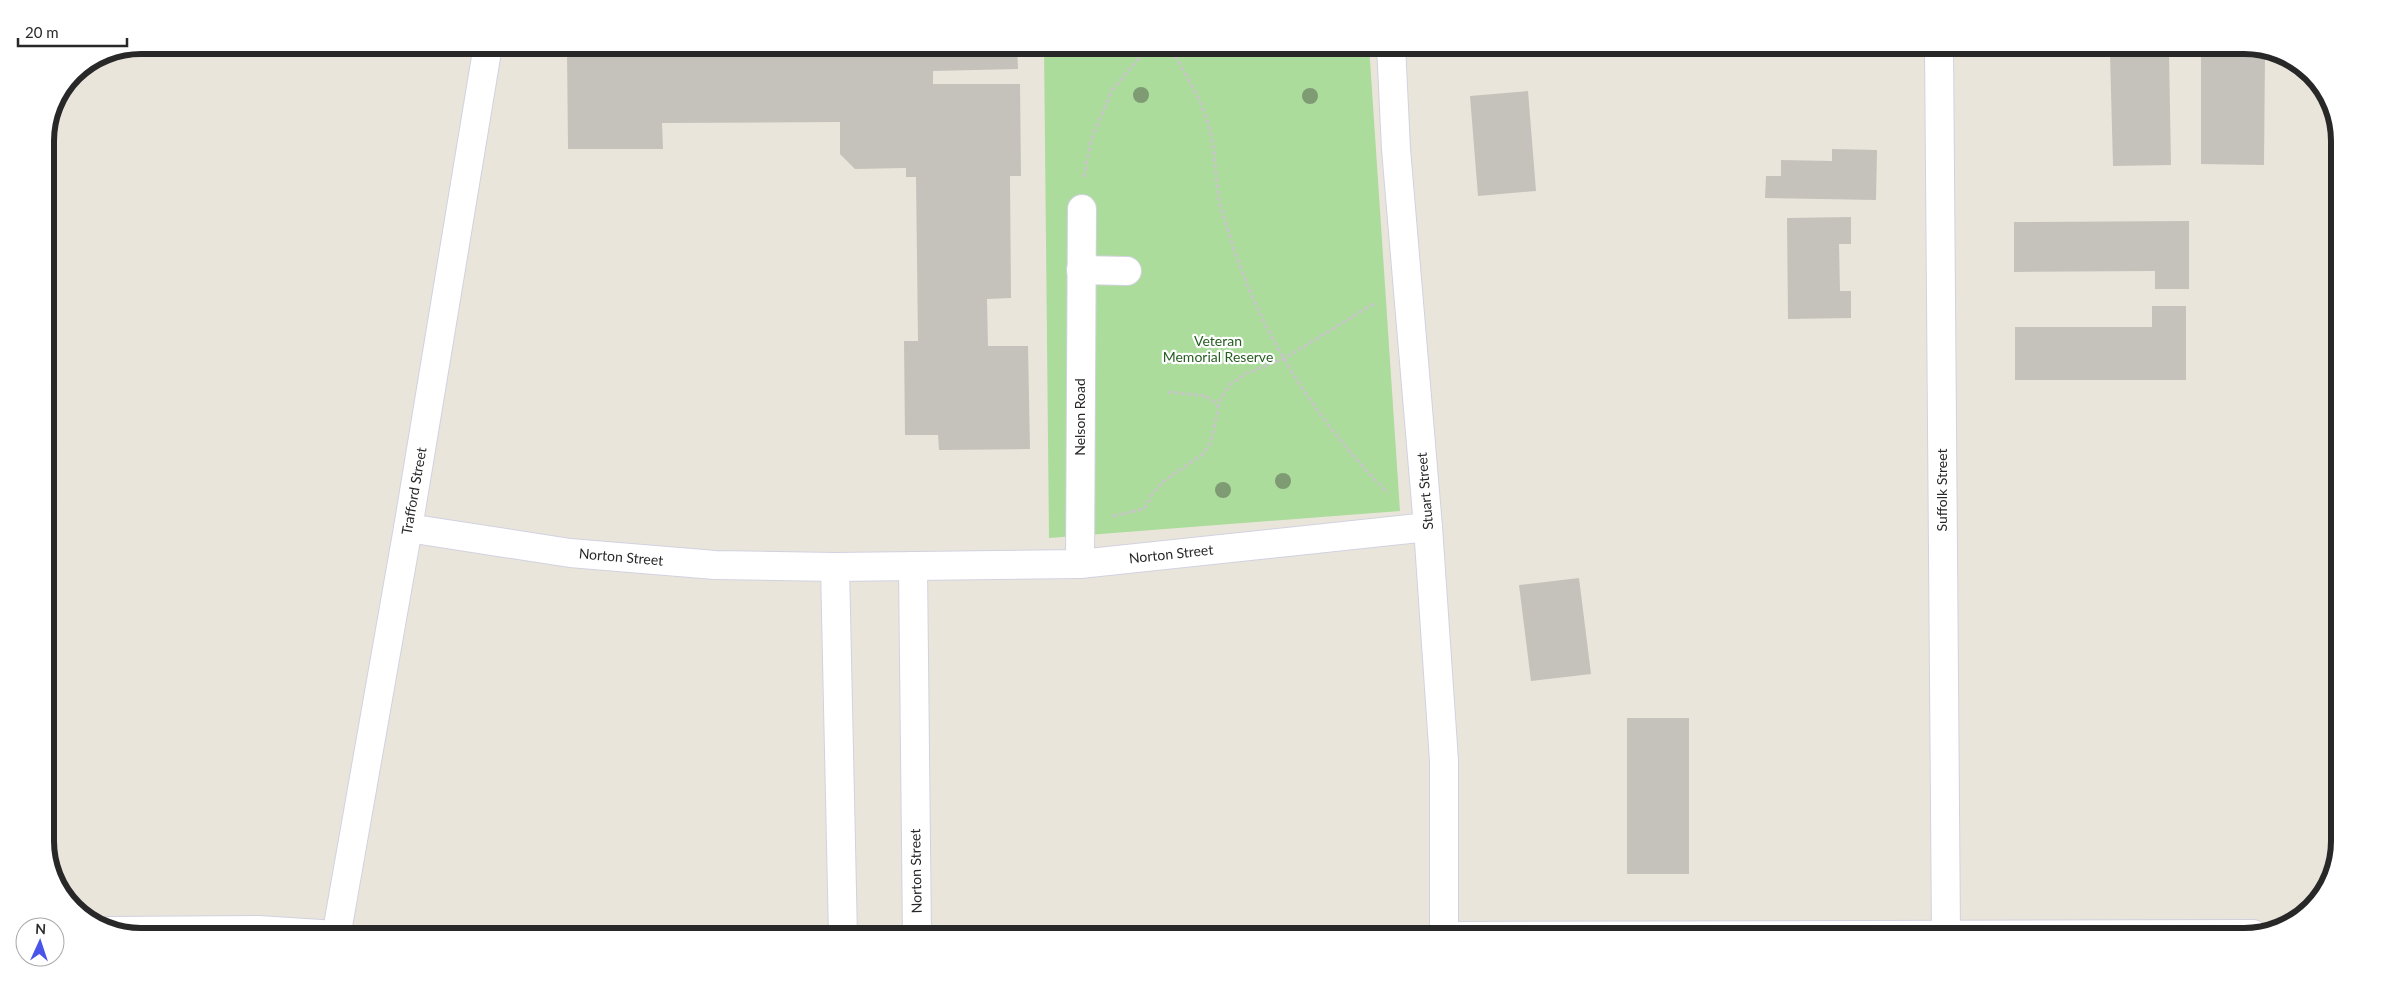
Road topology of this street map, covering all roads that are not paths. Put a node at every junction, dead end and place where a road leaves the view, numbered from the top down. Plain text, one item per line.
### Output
1 (487, 54) edge
2 (1391, 54) edge
3 (1939, 54) edge
4 (1082, 209) road end
5 (1081, 270) junction
6 (1127, 271) dead end
7 (1428, 527) junction
8 (408, 528) junction
9 (1080, 564) junction
10 (913, 566) junction
11 (835, 567) junction
12 (337, 928) edge
13 (843, 928) edge
14 (917, 928) edge
15 (1444, 928) edge
16 (1946, 928) edge

1 - 8 street, Trafford Street
2 - 7 street, Stuart Street
3 - 16 street, Suffolk Street
4 - 5 street, Nelson Road
5 - 6 street
5 - 9 street, Nelson Road
7 - 9 street, Norton Street
7 - 15 street, Stuart Street
8 - 11 street, Norton Street
8 - 12 street, Trafford Street
9 - 10 street, Norton Street
10 - 11 street, Norton Street
10 - 14 street, Norton Street
11 - 13 street

